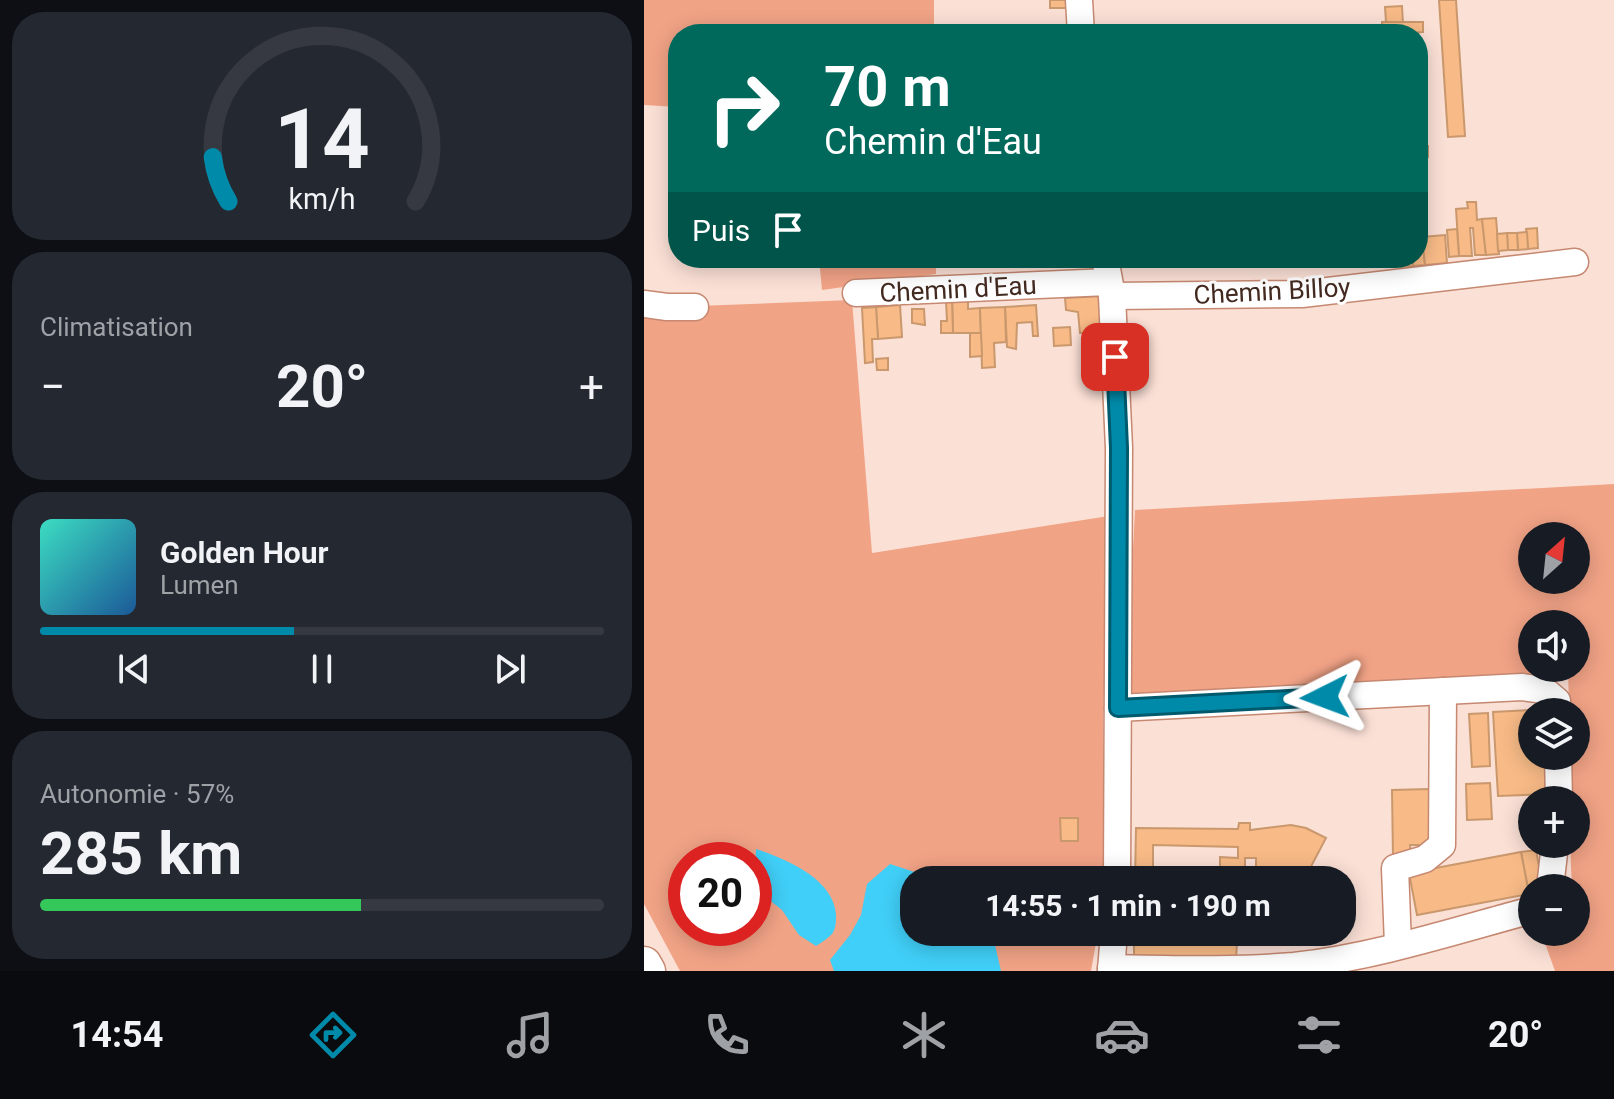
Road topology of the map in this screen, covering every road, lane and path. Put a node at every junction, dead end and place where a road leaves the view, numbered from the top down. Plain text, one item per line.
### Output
1 (1079, 0) edge
2 (1080, 24) edge
3 (1575, 262) dead end
4 (1108, 279) edge
5 (856, 293) dead end
6 (644, 304) edge
7 (695, 307) dead end
8 (1443, 691) junction
9 (1553, 698) edge
10 (1118, 708) junction
11 (1117, 866) edge
12 (1518, 914) edge
13 (1398, 945) junction
14 (1113, 946) edge
15 (644, 964) edge
16 (1111, 969) edge
17 (648, 971) edge

1 - 2 street
3 - 4 street, Chemin Billoy
4 - 5 street, Chemin d'Eau
4 - 10 street
6 - 7 street
8 - 9 street
8 - 10 street
8 - 13 street
10 - 11 street
12 - 13 street
13 - 16 street
14 - 16 street
15 - 17 main road

